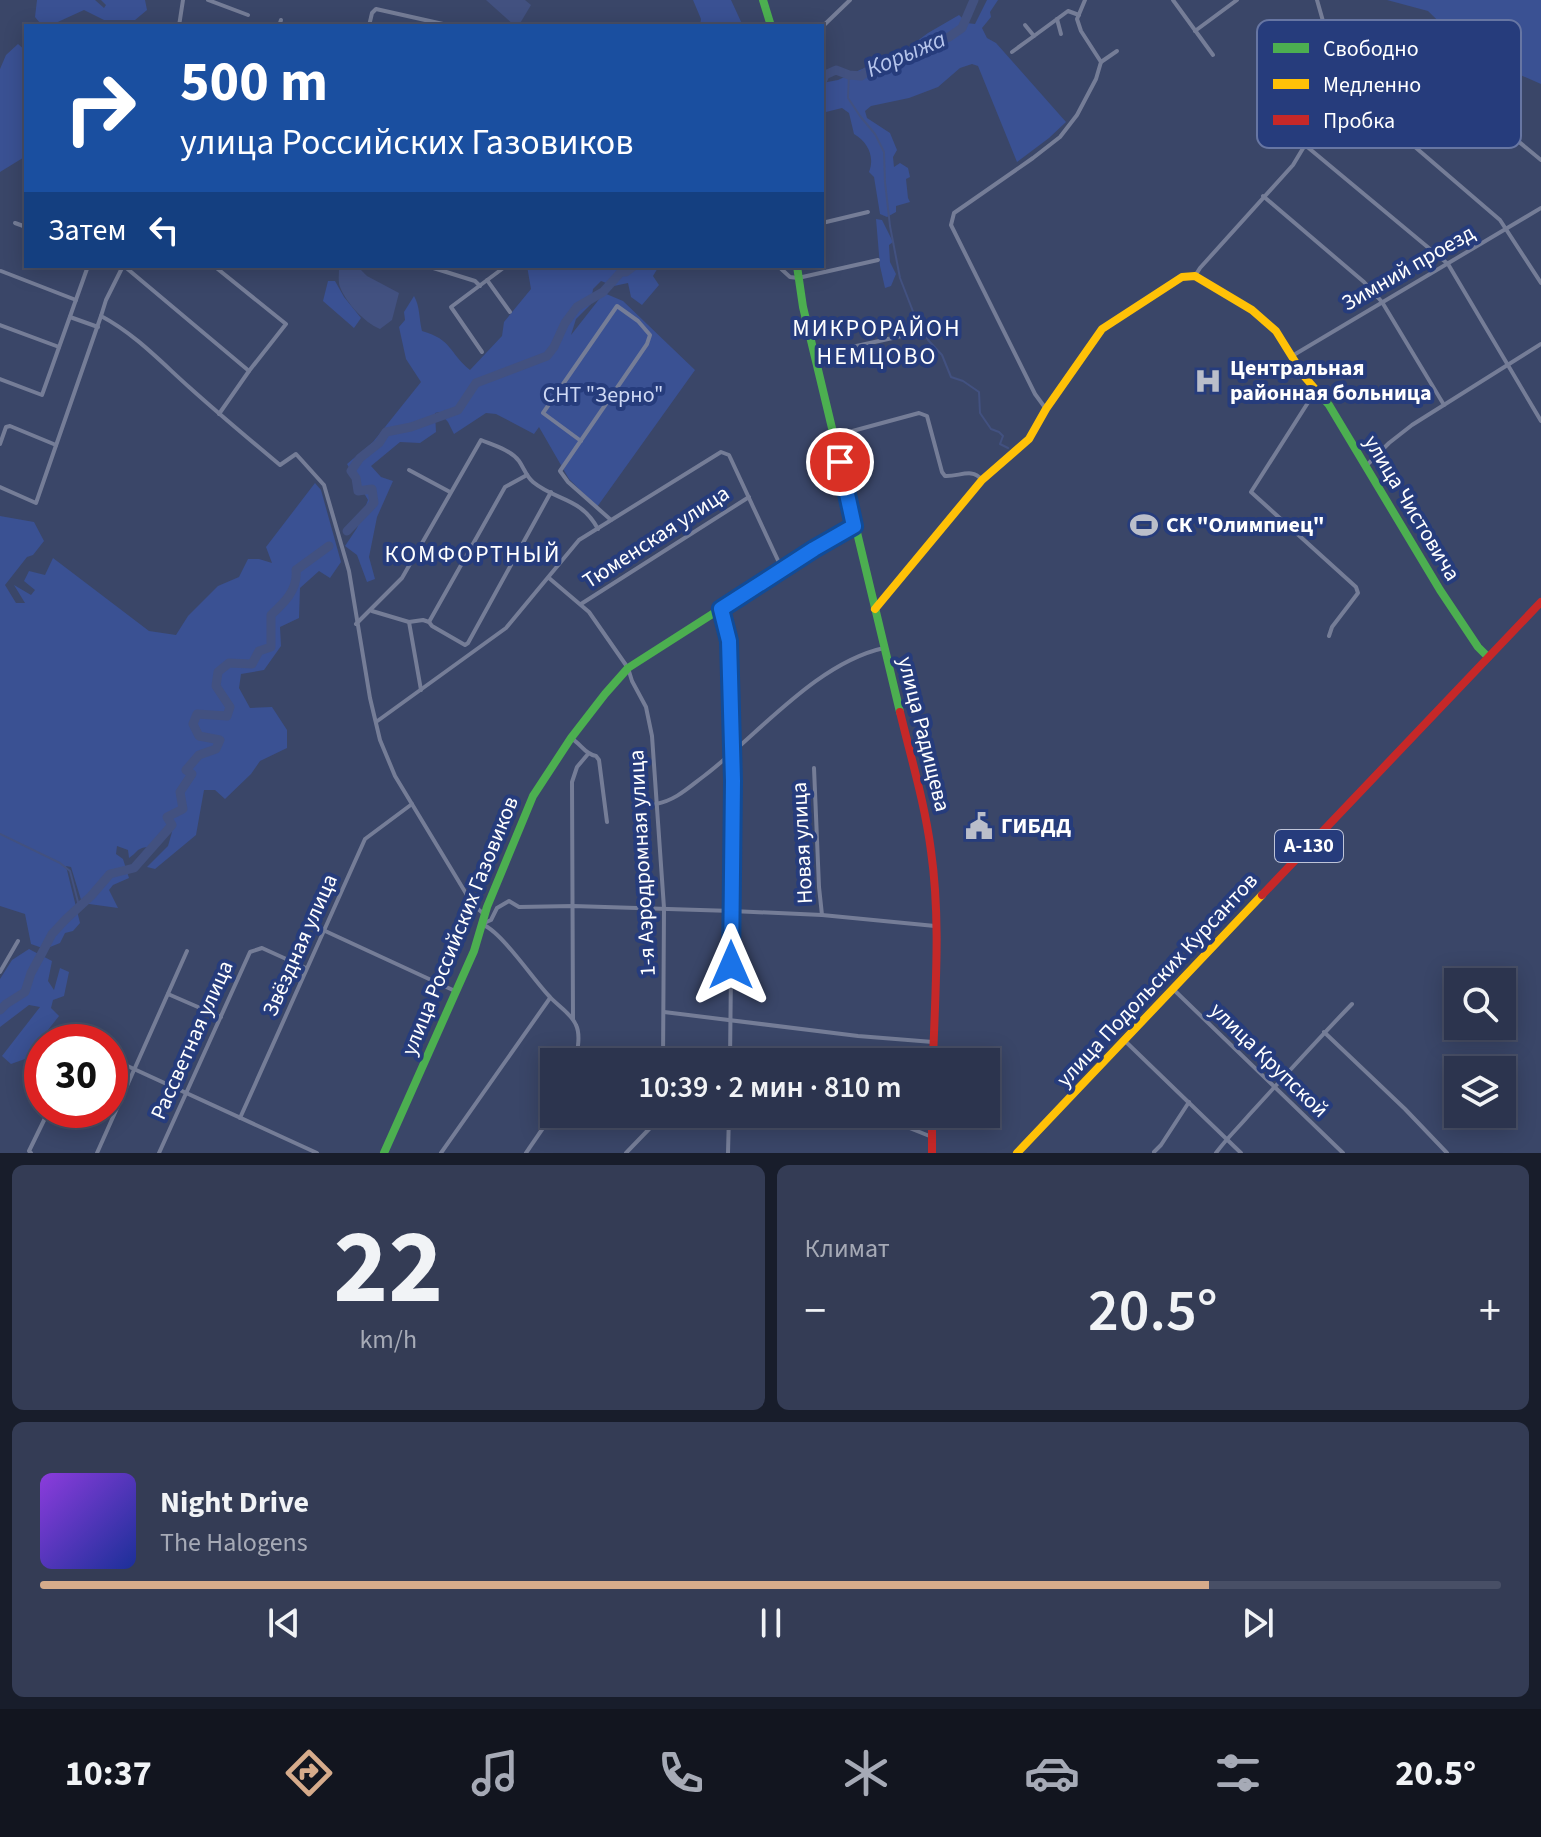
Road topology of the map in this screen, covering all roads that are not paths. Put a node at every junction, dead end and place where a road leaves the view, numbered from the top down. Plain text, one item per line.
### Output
1 (183, 0) edge
2 (208, 0) edge
3 (763, 0) edge
4 (850, 0) edge
5 (1085, 0) edge
6 (1173, 0) edge
7 (1237, 0) edge
8 (1317, 0) edge
9 (248, 15) dead end
10 (1079, 15) junction
11 (417, 18) junction
12 (1057, 19) junction
13 (1322, 20) edge
14 (179, 24) edge
15 (369, 24) edge
16 (416, 24) edge
17 (443, 24) edge
18 (770, 24) edge
19 (824, 25) edge
20 (1025, 25) dead end
21 (1195, 31) junction
22 (1061, 34) dead end
23 (1034, 36) junction
24 (1117, 51) dead end
25 (1012, 52) dead end
26 (1213, 55) dead end
27 (1101, 62) junction
28 (1521, 144) edge
29 (1303, 148) edge
30 (1309, 148) edge
31 (1417, 148) edge
32 (1541, 160) edge
33 (1263, 196) junction
34 (1541, 208) edge
35 (868, 212) dead end
36 (15, 223) dead end
37 (824, 223) edge
38 (24, 226) edge
39 (1506, 229) junction
40 (878, 260) dead end
41 (1448, 264) junction
42 (87, 268) edge
43 (123, 268) edge
44 (126, 268) edge
45 (216, 268) edge
46 (433, 268) edge
47 (503, 268) edge
48 (780, 268) edge
49 (797, 268) edge
50 (1, 271) edge
51 (1195, 276) junction
52 (798, 278) junction
53 (487, 280) junction
54 (1541, 283) edge
55 (480, 286) junction
56 (76, 300) junction
57 (1382, 302) junction
58 (510, 312) dead end
59 (101, 316) junction
60 (70, 317) junction
61 (0, 325) edge
62 (98, 327) junction
63 (915, 333) dead end
64 (1541, 344) edge
65 (59, 347) junction
66 (482, 352) dead end
67 (814, 355) junction
68 (1292, 356) junction
69 (1507, 366) junction
70 (249, 371) junction
71 (0, 379) edge
72 (1317, 389) junction
73 (1444, 405) junction
74 (1046, 409) junction
75 (219, 414) junction
76 (1541, 421) edge
77 (834, 436) junction
78 (581, 441) junction
79 (0, 444) edge
80 (56, 445) junction
81 (1365, 467) junction
82 (409, 470) dead end
83 (527, 475) junction
84 (982, 480) junction
85 (0, 487) edge
86 (450, 492) junction
87 (551, 492) junction
88 (749, 497) junction
89 (611, 520) junction
90 (854, 526) junction
91 (598, 529) junction
92 (782, 569) junction
93 (549, 578) junction
94 (1541, 602) edge
95 (581, 604) junction
96 (721, 609) junction
97 (875, 609) junction
98 (371, 611) junction
99 (409, 622) junction
100 (429, 622) junction
101 (356, 624) junction
102 (1329, 636) dead end
103 (884, 648) junction
104 (1488, 657) junction
105 (628, 668) junction
106 (421, 690) junction
107 (376, 722) junction
108 (571, 738) junction
109 (588, 754) junction
110 (732, 754) junction
111 (814, 768) dead end
112 (412, 804) junction
113 (656, 804) junction
114 (607, 822) dead end
115 (573, 906) junction
116 (664, 908) junction
117 (732, 911) junction
118 (484, 914) junction
119 (822, 915) junction
120 (481, 924) junction
121 (935, 926) junction
122 (323, 929) junction
123 (18, 941) dead end
124 (187, 951) dead end
125 (306, 968) junction
126 (0, 972) edge
127 (1173, 989) junction
128 (455, 991) junction
129 (168, 994) junction
130 (550, 998) junction
131 (1352, 1004) dead end
132 (664, 1012) junction
133 (221, 1017) junction
134 (573, 1019) junction
135 (731, 1019) junction
136 (1324, 1032) junction
137 (1125, 1041) junction
138 (933, 1042) junction
139 (577, 1048) edge
140 (663, 1048) edge
141 (730, 1048) edge
142 (933, 1048) edge
143 (128, 1066) edge
144 (135, 1069) junction
145 (1273, 1087) junction
146 (185, 1092) junction
147 (1189, 1102) junction
148 (240, 1118) junction
149 (40, 1128) edge
150 (543, 1128) edge
151 (650, 1128) edge
152 (729, 1128) edge
153 (910, 1128) edge
154 (932, 1128) edge
155 (932, 1137) junction
156 (1226, 1138) junction
157 (304, 1150) edge
158 (1154, 1152) edge
159 (31, 1153) edge
160 (97, 1153) edge
161 (159, 1153) edge
162 (317, 1153) edge
163 (384, 1153) edge
164 (441, 1153) edge
165 (526, 1153) edge
166 (626, 1153) edge
167 (728, 1153) edge
168 (932, 1153) edge
169 (1019, 1153) edge
170 (1216, 1153) edge
171 (1241, 1153) edge
172 (1343, 1153) edge
173 (1447, 1153) edge

1 - 14 street
2 - 9 street
3 - 18 main road
4 - 19 street
5 - 10 street
6 - 21 street
7 - 21 street
8 - 13 street
10 - 12 street
10 - 27 street
11 - 15 street
11 - 16 street
11 - 17 street
12 - 22 street
12 - 23 street
20 - 23 street
21 - 26 street
23 - 25 street
24 - 27 street
27 - 74 street
28 - 32 street
29 - 33 street
30 - 41 street
31 - 39 street
33 - 51 street
33 - 57 street
34 - 39 street, Зимний проезд
35 - 37 street
36 - 38 street
39 - 41 street, Зимний проезд
39 - 54 street
40 - 52 street
41 - 57 street, Зимний проезд
41 - 69 street
42 - 56 street
43 - 59 street
44 - 70 street
45 - 70 street
46 - 55 street
47 - 53 street
48 - 52 street
49 - 52 main road, улица Радищева
50 - 56 street
51 - 68 main road, улица Чистовича
51 - 74 main road
52 - 67 main road, улица Радищева
53 - 55 street
53 - 58 street
55 - 66 street
56 - 60 street
57 - 68 street, Зимний проезд
57 - 73 street
59 - 62 street
59 - 75 street
60 - 62 street
60 - 65 street
61 - 65 street
62 - 80 street
63 - 67 street
64 - 69 street
65 - 71 street
67 - 77 main road, улица Радищева
68 - 72 main road, улица Чистовича
69 - 73 street
69 - 76 street
70 - 75 street
72 - 81 main road, улица Чистовича
72 - 102 street
73 - 81 street
74 - 84 main road
75 - 101 street
77 - 84 street
77 - 90 main road, улица Радищева
78 - 78 street
78 - 89 street
79 - 80 street
80 - 85 street
81 - 104 main road, улица Чистовича
82 - 86 street
83 - 86 street
83 - 87 street
83 - 100 street
84 - 97 main road
86 - 98 street
87 - 91 street
87 - 100 street
88 - 89 street
88 - 92 street
88 - 95 street, Тюменская улица
89 - 91 street
90 - 92 main road, улица Российских Газовиков
90 - 97 main road, улица Радищева
91 - 93 street
92 - 96 main road, улица Российских Газовиков
93 - 95 street, 1-я Аэродромная улица
93 - 106 street
94 - 104 main road, А-130
95 - 105 street, 1-я Аэродромная улица
96 - 105 main road, улица Российских Газовиков
96 - 110 street
97 - 103 main road, улица Радищева
98 - 99 street
98 - 101 street
99 - 100 street
99 - 106 street
101 - 107 street
103 - 110 street
103 - 121 main road, улица Радищева
104 - 127 main road, улица Подольских Курсантов / А-130
105 - 108 main road, улица Российских Газовиков
105 - 113 street, 1-я Аэродромная улица
106 - 107 street
107 - 112 street
108 - 109 street
108 - 118 main road, улица Российских Газовиков
109 - 114 street
109 - 115 street
110 - 113 street
110 - 117 street
111 - 119 street, Новая улица
112 - 118 street
112 - 122 street, Звёздная улица
113 - 116 street, 1-я Аэродромная улица
115 - 116 street
115 - 120 street
115 - 134 street
116 - 117 street
116 - 132 street, 1-я Аэродромная улица
117 - 119 street
117 - 135 street
118 - 120 main road, улица Российских Газовиков
119 - 121 street
120 - 128 main road, улица Российских Газовиков
120 - 130 street
121 - 138 main road, улица Радищева
122 - 125 street, Звёздная улица
122 - 128 street
123 - 126 street
124 - 129 street
125 - 133 street, Рассветная улица
125 - 148 street, Звёздная улица
127 - 137 main road, улица Подольских Курсантов / А-130
127 - 145 street, улица Крупской
128 - 163 main road, улица Российских Газовиков
129 - 133 street
129 - 144 street
130 - 134 street
130 - 164 street
131 - 136 street
132 - 135 street
132 - 140 street, 1-я Аэродромная улица
133 - 146 street, Рассветная улица
134 - 139 street
135 - 138 street
135 - 141 street
136 - 145 street
136 - 173 street
137 - 147 street
137 - 169 main road, улица Подольских Курсантов / А-130
138 - 142 main road, улица Радищева
143 - 144 street
144 - 146 street
144 - 160 street
145 - 156 street
145 - 172 street, улица Крупской
146 - 148 street
146 - 161 street, Рассветная улица
147 - 156 street
147 - 158 street
148 - 157 street
149 - 159 street
150 - 165 street
151 - 166 street
152 - 167 street
153 - 155 street
154 - 155 main road
155 - 168 main road
156 - 170 street
156 - 171 street
157 - 162 street

